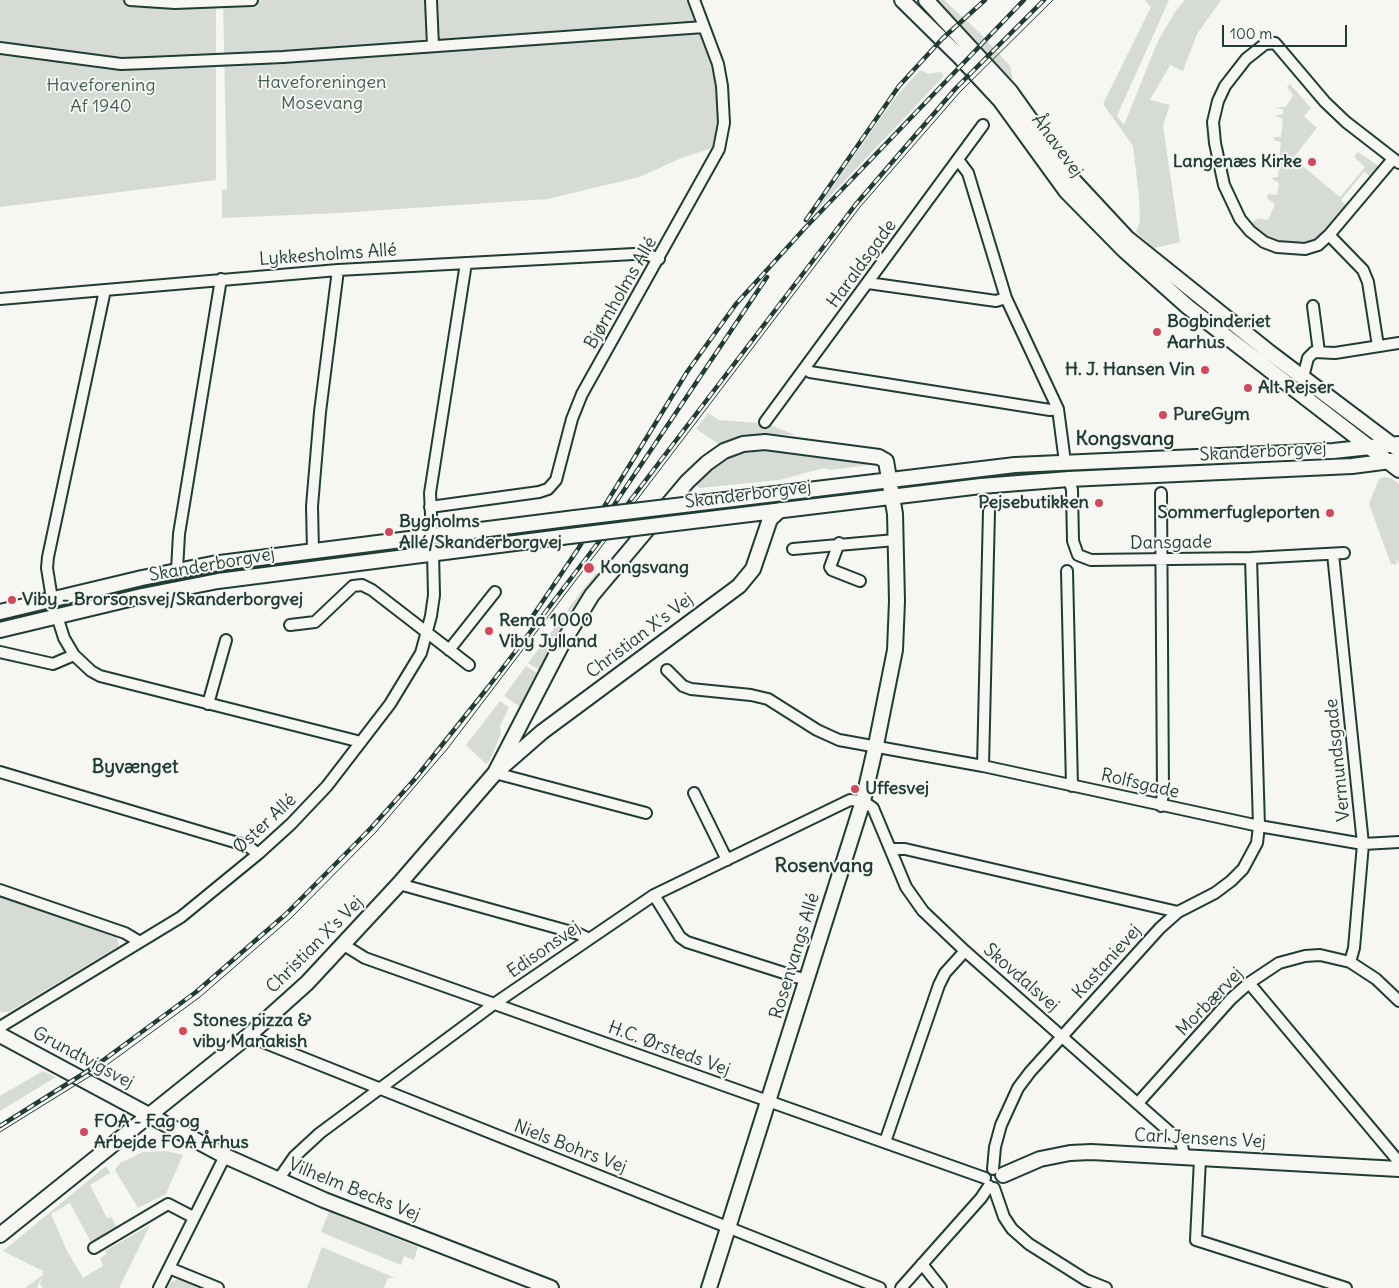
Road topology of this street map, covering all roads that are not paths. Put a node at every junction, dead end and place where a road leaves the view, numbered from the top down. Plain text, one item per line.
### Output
1 (130, 0) edge
2 (252, 0) edge
3 (431, 0) edge
4 (694, 0) edge
5 (902, 0) edge
6 (926, 0) edge
7 (704, 27) junction
8 (433, 46) junction
9 (0, 48) edge
10 (983, 125) dead end
11 (959, 161) junction
12 (1396, 161) edge
13 (1329, 235) junction
14 (659, 259) junction
15 (466, 263) junction
16 (338, 270) junction
17 (221, 279) junction
18 (868, 283) junction
19 (105, 290) junction
20 (1006, 298) junction
21 (0, 299) edge
22 (1313, 306) dead end
23 (1399, 343) edge
24 (1378, 346) junction
25 (1319, 352) junction
26 (806, 368) junction
27 (1303, 377) junction
28 (1058, 409) junction
29 (765, 422) dead end
30 (1397, 446) edge
31 (1369, 448) junction
32 (1065, 462) junction
33 (1395, 464) edge
34 (890, 479) junction
35 (1069, 479) junction
36 (1161, 493) dead end
37 (892, 496) junction
38 (430, 507) junction
39 (780, 510) junction
40 (989, 511) dead end
41 (432, 536) junction
42 (895, 540) junction
43 (839, 544) junction
44 (793, 549) dead end
45 (313, 551) junction
46 (433, 553) junction
47 (1338, 554) joint
48 (1252, 558) junction
49 (1161, 560) junction
50 (177, 570) junction
51 (1067, 571) dead end
52 (860, 581) dead end
53 (495, 592) dead end
54 (52, 599) junction
55 (0, 612) edge
56 (57, 616) junction
57 (290, 625) dead end
58 (0, 630) edge
59 (427, 634) junction
60 (226, 640) dead end
61 (449, 650) junction
62 (0, 652) edge
63 (74, 656) junction
64 (470, 665) dead end
65 (668, 670) dead end
66 (208, 704) junction
67 (361, 742) junction
68 (876, 745) junction
69 (983, 766) junction
70 (0, 772) edge
71 (495, 773) junction
72 (1072, 786) junction
73 (694, 793) dead end
74 (864, 801) junction
75 (1161, 806) junction
76 (646, 813) dead end
77 (1259, 826) junction
78 (1399, 842) edge
79 (1363, 844) junction
80 (890, 849) junction
81 (258, 854) junction
82 (727, 860) junction
83 (400, 884) junction
84 (0, 890) edge
85 (654, 895) junction
86 (1178, 912) junction
87 (589, 938) junction
88 (140, 942) junction
89 (344, 945) junction
90 (965, 951) junction
91 (1350, 962) junction
92 (806, 980) junction
93 (1249, 983) junction
94 (1399, 1001) edge
95 (494, 1004) junction
96 (0, 1027) edge
97 (0, 1035) edge
98 (248, 1036) junction
99 (1062, 1036) junction
100 (379, 1089) junction
101 (769, 1102) junction
102 (1138, 1103) junction
103 (149, 1115) junction
104 (885, 1142) junction
105 (225, 1156) junction
106 (1185, 1158) junction
107 (1200, 1159) junction
108 (1399, 1162) edge
109 (1399, 1169) edge
110 (998, 1172) junction
111 (278, 1180) junction
112 (989, 1184) junction
113 (193, 1218) junction
114 (728, 1227) junction
115 (0, 1235) edge
116 (94, 1248) dead end
117 (922, 1264) junction
118 (169, 1268) junction
119 (159, 1288) edge
120 (218, 1288) edge
121 (551, 1288) edge
122 (709, 1288) edge
123 (880, 1288) edge
124 (901, 1288) edge
125 (941, 1288) edge
126 (1106, 1288) edge
127 (1346, 1288) edge

1 - 2 street
3 - 8 street
4 - 7 street, Bjørnholms Allé
5 - 31 street, Åhavevej
6 - 27 street, Åhavevej
7 - 8 street
7 - 14 street, Bjørnholms Allé
8 - 9 street
10 - 11 street, Haraldsgade
11 - 18 street, Haraldsgade
11 - 20 street
12 - 13 street
12 - 13 street
13 - 24 street
14 - 15 street, Lykkesholms Allé
14 - 38 street, Bjørnholms Allé
15 - 16 street, Lykkesholms Allé
15 - 38 street
16 - 17 street, Lykkesholms Allé
16 - 45 street
17 - 19 street, Lykkesholms Allé
17 - 50 street
18 - 20 street
18 - 26 street, Haraldsgade
19 - 21 street, Lykkesholms Allé
19 - 54 street
20 - 28 street
22 - 25 street
23 - 24 street
24 - 25 street
25 - 27 street
26 - 28 street
26 - 29 street, Haraldsgade
27 - 30 street, Åhavevej
28 - 32 street
30 - 31 street, Skanderborgvej
31 - 32 street, Skanderborgvej
31 - 33 street, Åhavevej
32 - 34 street, Skanderborgvej
32 - 35 street
33 - 35 street, Skanderborgvej
34 - 37 street, Christian X's Vej
34 - 41 street, Skanderborgvej, bridge
34 - 71 street, Christian X's Vej
35 - 37 street, Skanderborgvej
35 - 49 street, Dansgade
36 - 49 street
37 - 39 street, Skanderborgvej
37 - 42 street, Rosenvangs Allé
38 - 41 street
39 - 46 street, Skanderborgvej, bridge
39 - 71 street, Christian X's Vej
40 - 69 street
41 - 45 street, Skanderborgvej
41 - 46 street
42 - 43 street
42 - 68 street, Rosenvangs Allé
43 - 44 street
43 - 52 street
45 - 50 street, Skanderborgvej
46 - 56 street, Skanderborgvej
46 - 59 street, Øster Allé
47 - 48 street, Dansgade
47 - 79 street, Vermundsgade
48 - 49 street, Dansgade
48 - 77 street, Kastanievej
49 - 75 street
50 - 54 street, Skanderborgvej
51 - 72 street
53 - 61 street
54 - 55 street, Skanderborgvej
56 - 58 street, Skanderborgvej
56 - 63 street
57 - 59 street
59 - 61 street
59 - 67 street, Øster Allé
60 - 66 street
61 - 64 street
62 - 63 street
63 - 66 street
65 - 68 street
66 - 67 street
67 - 81 street, Øster Allé
68 - 69 street, Rolfsgade
68 - 74 street, Rosenvangs Allé
69 - 72 street, Rolfsgade
70 - 81 street
71 - 76 street
71 - 83 street, Christian X's Vej
72 - 75 street, Rolfsgade
73 - 82 street
74 - 80 street, Skovdalsvej
74 - 82 street, Edisonsvej
74 - 92 street, Rosenvangs Allé
75 - 77 street, Rolfsgade
77 - 79 street, Rolfsgade
77 - 86 street, Kastanievej
78 - 79 street, Rolfsgade
79 - 91 street, Vermundsgade
80 - 86 street
80 - 90 street, Skovdalsvej
81 - 88 street, Øster Allé
82 - 85 street, Edisonsvej
83 - 87 street
83 - 89 street, Christian X's Vej
84 - 88 street
85 - 87 street, Edisonsvej
85 - 92 street
86 - 99 street, Kastanievej
87 - 95 street, Edisonsvej
88 - 96 street, Øster Allé
89 - 95 street, H.C. Ørsteds Vej
89 - 98 street, Christian X's Vej
90 - 99 street, Skovdalsvej
90 - 104 street
91 - 93 street, Morbærvej
91 - 94 street, Morbærvej
92 - 101 street, Rosenvangs Allé
93 - 102 street, Morbærvej
93 - 108 street
95 - 100 street, Edisonsvej
95 - 101 street, H.C. Ørsteds Vej
97 - 103 street, Grundtvigsvej
98 - 100 street, Niels Bohrs Vej
98 - 103 street, Christian X's Vej
99 - 102 street, Skovdalsvej
99 - 110 street, Kastanievej
100 - 111 street, Edisonsvej
100 - 114 street, Niels Bohrs Vej
101 - 104 street, H.C. Ørsteds Vej
101 - 114 street, Rosenvangs Allé
102 - 106 street, Skovdalsvej
103 - 105 street, Vilhelm Becks Vej
103 - 115 street, Christian X's Vej
104 - 112 street, H.C. Ørsteds Vej
105 - 111 street, Vilhelm Becks Vej
105 - 113 street
106 - 107 street, Carl Jensens Vej
106 - 110 street, Carl Jensens Vej
107 - 109 street, Carl Jensens Vej
107 - 127 street
110 - 112 street
110 - 112 street
111 - 121 street, Vilhelm Becks Vej
112 - 117 street
112 - 126 street
113 - 116 street
113 - 118 street
114 - 122 street, Rosenvangs Allé
114 - 123 street, Niels Bohrs Vej
117 - 124 street
117 - 125 street
118 - 119 street
118 - 120 street

